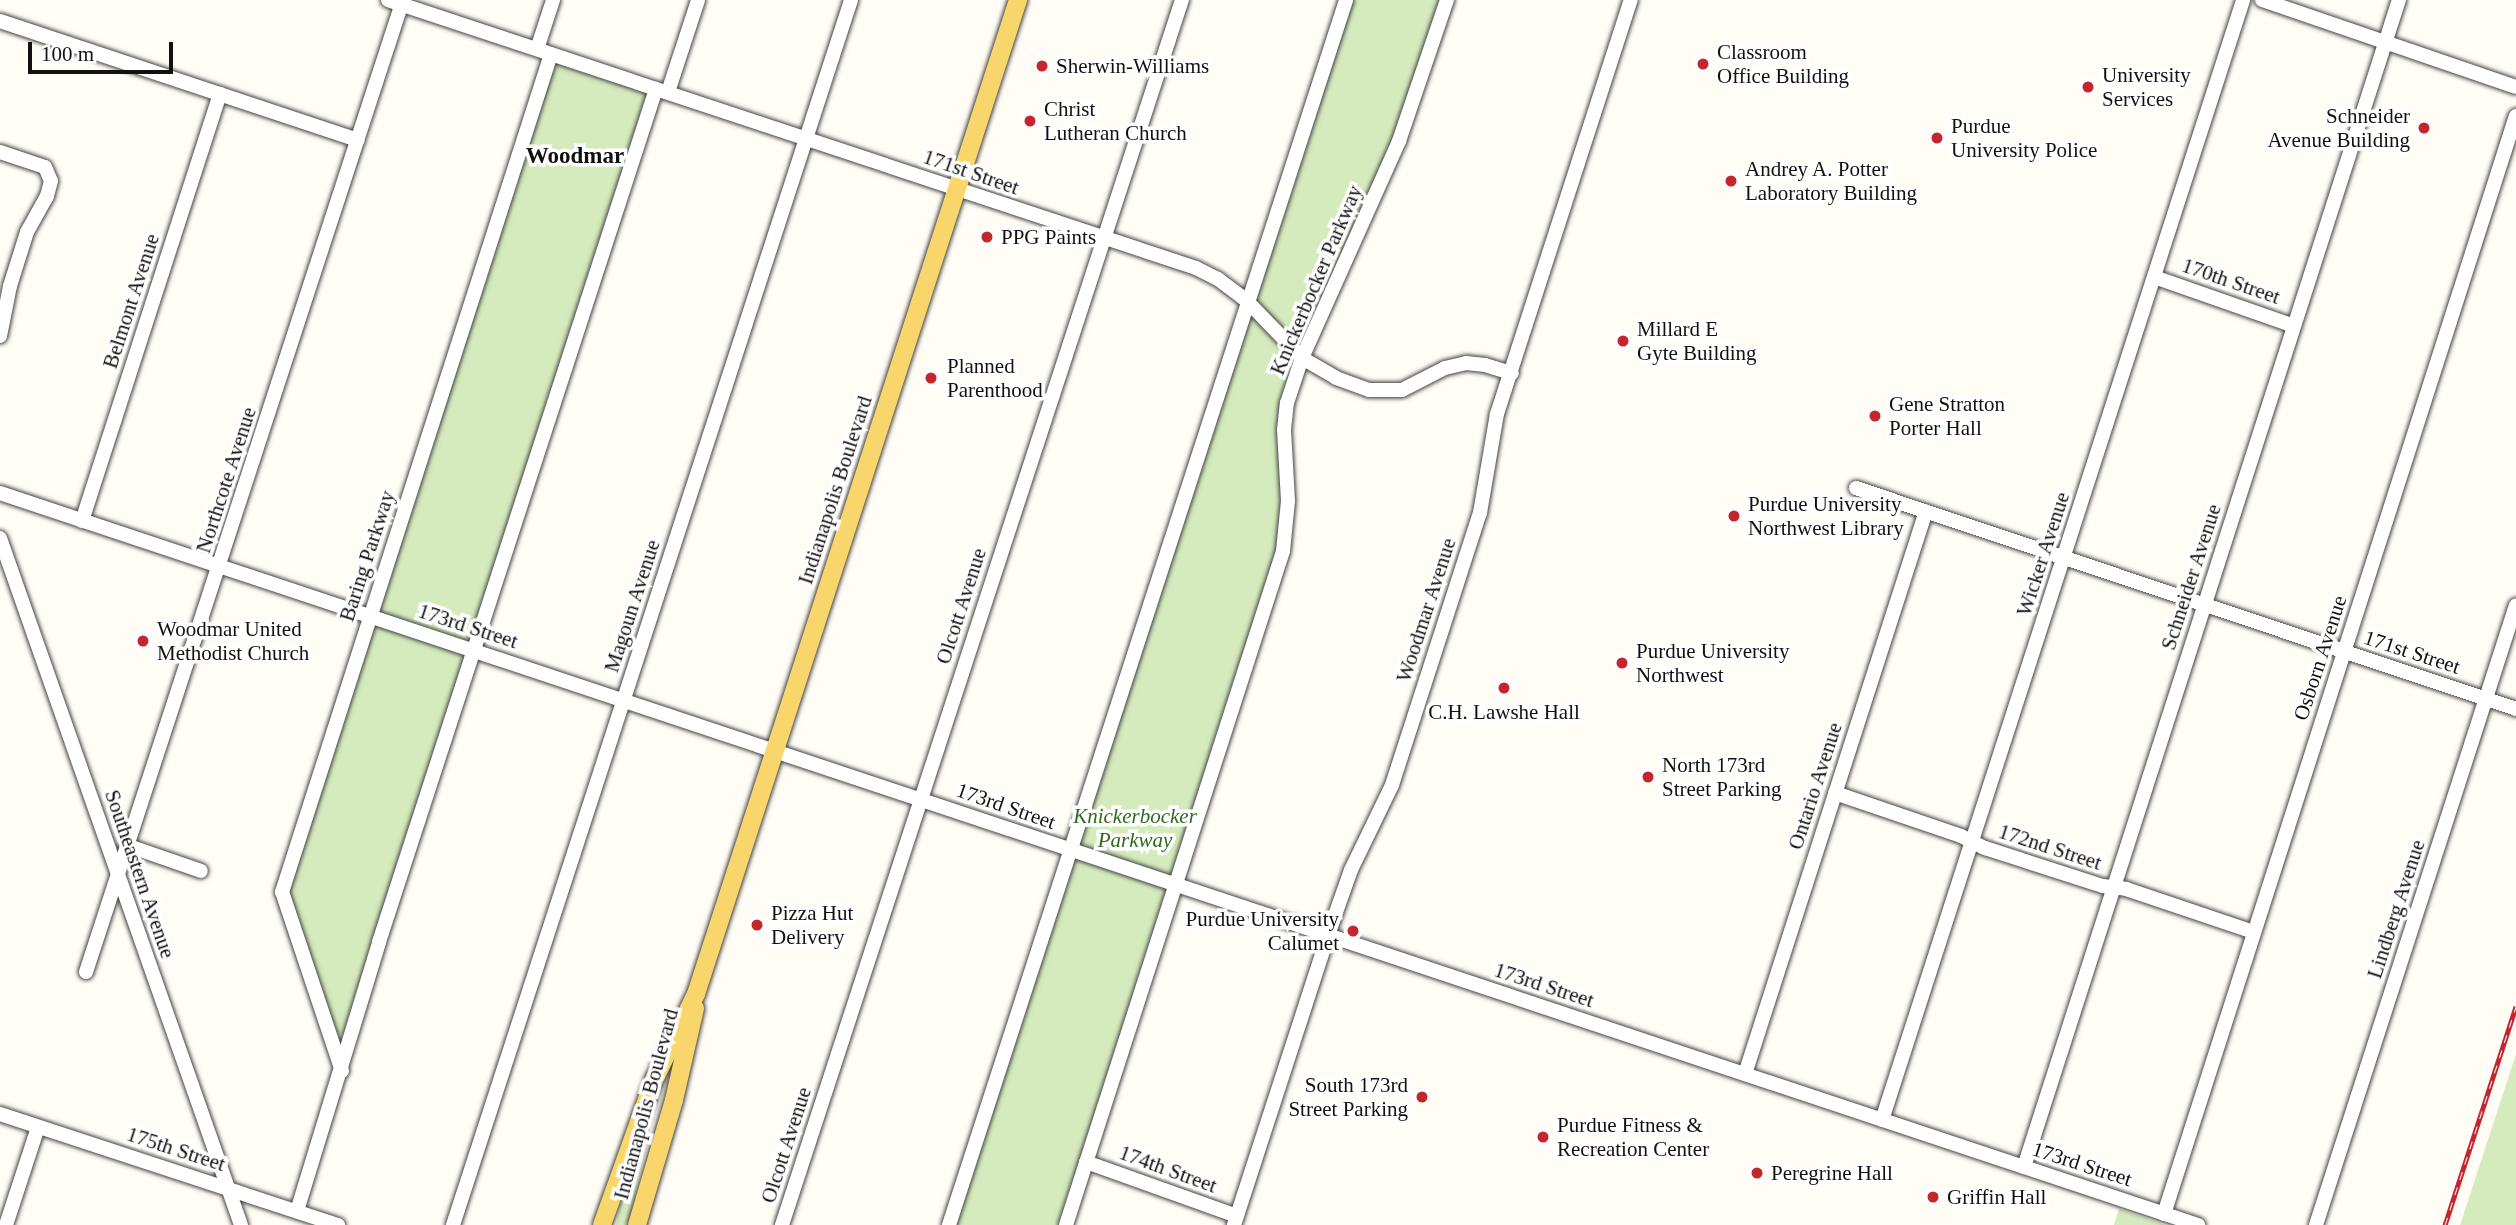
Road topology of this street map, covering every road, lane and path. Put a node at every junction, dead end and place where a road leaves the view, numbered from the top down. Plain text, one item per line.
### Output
1 (553, 0) edge
2 (698, 0) edge
3 (851, 0) edge
4 (1018, 0) edge
5 (1182, 0) edge
6 (1346, 0) edge
7 (1447, 0) edge
8 (1631, 0) edge
9 (2243, 0) edge
10 (2262, 0) edge
11 (2399, 0) edge
12 (398, 2) edge
13 (0, 21) edge
14 (2385, 42) junction
15 (544, 51) junction
16 (2516, 87) edge
17 (662, 90) junction
18 (220, 94) junction
19 (2516, 116) edge
20 (806, 138) junction
21 (358, 140) junction
22 (0, 152) edge
23 (957, 190) junction
24 (1103, 238) junction
25 (2154, 276) junction
26 (1248, 302) junction
27 (2294, 326) junction
28 (0, 336) edge
29 (1302, 358) junction
30 (1512, 373) junction
31 (1856, 488) dead end
32 (0, 494) edge
33 (1926, 511) junction
34 (82, 521) junction
35 (0, 538) edge
36 (2064, 557) junction
37 (220, 566) junction
38 (2204, 604) junction
39 (2516, 606) edge
40 (369, 616) junction
41 (474, 650) junction
42 (2345, 652) junction
43 (2486, 699) junction
44 (623, 700) junction
45 (2516, 709) edge
46 (775, 750) junction
47 (1835, 793) junction
48 (921, 799) junction
49 (1972, 841) junction
50 (129, 846) junction
51 (1071, 850) junction
52 (201, 870) dead end
53 (117, 872) junction
54 (1176, 885) junction
55 (2113, 887) junction
56 (2254, 932) junction
57 (1328, 935) junction
58 (86, 972) dead end
59 (696, 994) junction
60 (660, 1068) junction
61 (342, 1070) junction
62 (680, 1074) junction
63 (1745, 1074) junction
64 (0, 1114) edge
65 (640, 1117) junction
66 (1882, 1120) junction
67 (667, 1126) junction
68 (38, 1127) junction
69 (1086, 1162) junction
70 (2024, 1167) junction
71 (228, 1188) junction
72 (297, 1212) junction
73 (2164, 1214) junction
74 (1235, 1220) edge
75 (6, 1225) edge
76 (242, 1225) edge
77 (338, 1225) edge
78 (453, 1225) edge
79 (602, 1225) edge
80 (637, 1225) edge
81 (782, 1225) edge
82 (949, 1225) edge
83 (1066, 1225) edge
84 (2198, 1225) edge
85 (2316, 1225) edge

1 - 15 street, Baring Parkway
2 - 17 street
3 - 20 street, Magoun Avenue
4 - 23 main road, Indianapolis Boulevard
5 - 24 street, Olcott Avenue
6 - 26 street
7 - 29 street, Knickerbocker Parkway
8 - 30 street, Woodmar Avenue
9 - 25 street, Wicker Avenue
10 - 14 street
11 - 14 street, Schneider Avenue
12 - 15 street, 171st Street
12 - 21 street, Northcote Avenue
13 - 18 street
14 - 16 street
14 - 27 street, Schneider Avenue
15 - 17 street, 171st Street
15 - 40 street, Baring Parkway
17 - 20 street, 171st Street
17 - 41 street
18 - 21 street
18 - 34 street, Belmont Avenue
19 - 42 street, Osborn Avenue
20 - 23 street, 171st Street
20 - 44 street, Magoun Avenue
21 - 37 street, Northcote Avenue
22 - 28 street
23 - 24 street, 171st Street
23 - 46 main road, Indianapolis Boulevard
24 - 26 street, 171st Street
24 - 48 street, Olcott Avenue
25 - 27 street, 170th Street
25 - 36 street, Wicker Avenue
26 - 29 street, 171st Street
26 - 51 street
27 - 38 street, Schneider Avenue
29 - 30 street, 171st Street
29 - 54 street, Knickerbocker Parkway
30 - 57 street, Woodmar Avenue
31 - 33 street, 171st Street
32 - 34 street, 173rd Street
33 - 36 street, 171st Street
33 - 47 street, Ontario Avenue
34 - 37 street, 173rd Street
35 - 53 street, Southeastern Avenue
36 - 38 street, 171st Street
36 - 49 street, Wicker Avenue
37 - 40 street, 173rd Street
37 - 50 street, Northcote Avenue
38 - 42 street, 171st Street
38 - 55 street, Schneider Avenue
39 - 43 street, Lindberg Avenue
40 - 41 street, 173rd Street
40 - 61 street, Baring Parkway
41 - 44 street, 173rd Street
41 - 61 street
42 - 43 street, 171st Street
42 - 56 street, Osborn Avenue
43 - 45 street, 171st Street
43 - 85 street, Lindberg Avenue
44 - 46 street, 173rd Street
44 - 78 street, Magoun Avenue
46 - 48 street, 173rd Street
46 - 59 main road, Indianapolis Boulevard
47 - 49 street, 172nd Street
47 - 63 street, Ontario Avenue
48 - 51 street, 173rd Street
48 - 81 street, Olcott Avenue
49 - 55 street, 172nd Street
49 - 66 street, Wicker Avenue
50 - 52 street
50 - 53 street, Northcote Avenue
51 - 54 street, 173rd Street
51 - 82 street
53 - 58 street, Northcote Avenue
53 - 71 street, Southeastern Avenue
54 - 57 street, 173rd Street
54 - 69 street, Knickerbocker Parkway
55 - 56 street, 172nd Street
55 - 70 street, Schneider Avenue
56 - 73 street, Osborn Avenue
57 - 63 street, 173rd Street
57 - 74 street, Woodmar Avenue
59 - 60 main road, Indianapolis Boulevard
59 - 62 main road, Indianapolis Boulevard
60 - 62 main road
60 - 65 main road, Indianapolis Boulevard
61 - 72 street
62 - 67 main road, Indianapolis Boulevard
63 - 66 street, 173rd Street
64 - 68 street, 175th Street
65 - 67 main road
65 - 79 main road, Indianapolis Boulevard
66 - 70 street, 173rd Street
67 - 80 main road, Indianapolis Boulevard
68 - 71 street, 175th Street
68 - 75 street
69 - 74 street, 174th Street
69 - 83 street, Knickerbocker Parkway
70 - 73 street, 173rd Street
71 - 72 street, 175th Street
71 - 76 street, Southeastern Avenue
72 - 77 street, 175th Street
73 - 84 street, 173rd Street

